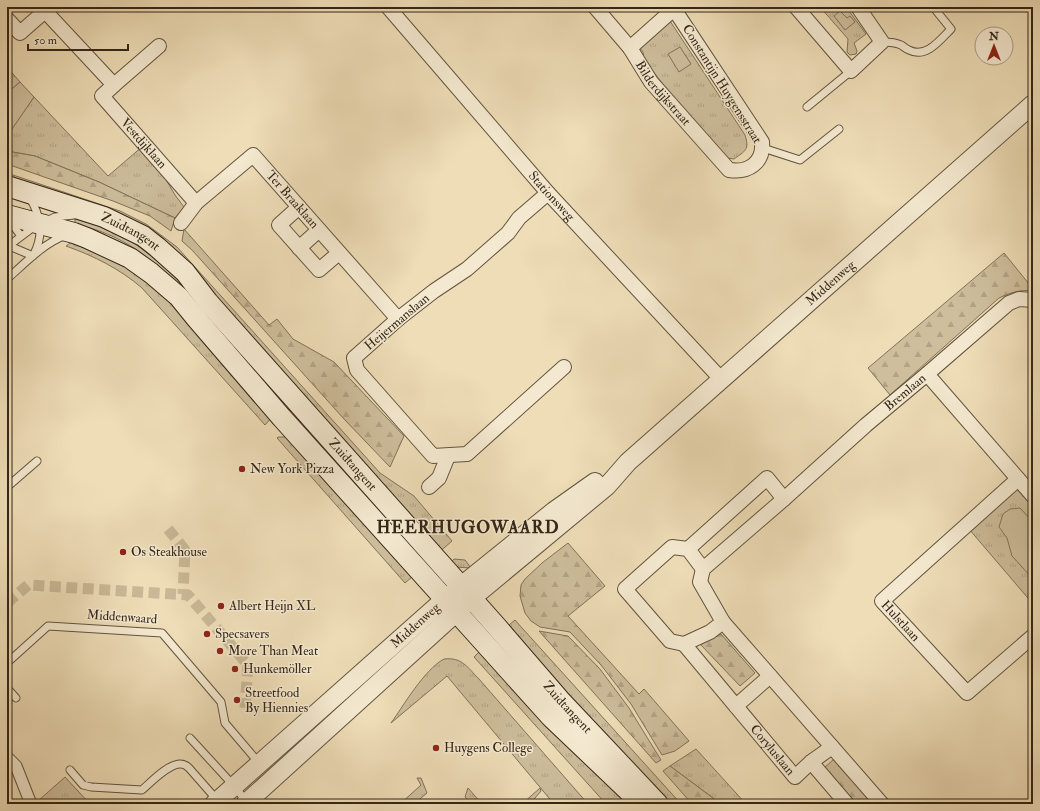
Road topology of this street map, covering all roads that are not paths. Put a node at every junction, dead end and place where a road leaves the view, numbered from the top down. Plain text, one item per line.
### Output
1 (388, 7) edge
2 (595, 7) edge
3 (796, 7) edge
4 (858, 7) edge
5 (675, 8) edge
6 (934, 8) dead end
7 (7, 19) edge
8 (882, 42) junction
9 (159, 46) dead end
10 (630, 48) junction
11 (851, 70) junction
12 (114, 85) junction
13 (1033, 104) edge
14 (807, 107) dead end
15 (839, 129) dead end
16 (762, 148) junction
17 (737, 171) joint
18 (7, 186) edge
19 (28, 193) junction
20 (548, 193) junction
21 (196, 203) junction
22 (299, 207) junction
23 (7, 216) edge
24 (104, 217) junction
25 (182, 223) dead end
26 (40, 224) junction
27 (320, 230) junction
28 (74, 233) junction
29 (21, 236) junction
30 (8, 246) edge
31 (299, 248) junction
32 (339, 253) junction
33 (33, 256) junction
34 (7, 279) edge
35 (1033, 300) edge
36 (398, 319) junction
37 (564, 367) dead end
38 (927, 374) junction
39 (722, 380) junction
40 (448, 456) junction
41 (37, 461) dead end
42 (1018, 478) junction
43 (7, 487) edge
44 (429, 487) dead end
45 (1033, 496) edge
46 (784, 499) junction
47 (688, 549) junction
48 (703, 569) junction
49 (466, 592) junction
50 (451, 606) junction
51 (723, 622) junction
52 (1033, 636) edge
53 (684, 644) junction
54 (7, 664) edge
55 (770, 676) junction
56 (7, 688) edge
57 (16, 698) dead end
58 (736, 706) junction
59 (190, 738) dead end
60 (832, 747) junction
61 (7, 756) edge
62 (811, 762) junction
63 (260, 764) junction
64 (16, 766) junction
65 (70, 770) dead end
66 (7, 774) edge
67 (234, 786) junction
68 (217, 803) edge
69 (246, 803) edge
70 (31, 804) edge
71 (642, 804) edge
72 (658, 804) edge
73 (847, 804) edge
74 (882, 804) edge

1 - 20 street, Stationsweg
2 - 10 street, Bilderdijkstraat
3 - 11 street
4 - 8 street
5 - 10 street, Constantijn Huygensstraat
5 - 16 street, Constantijn Huygensstraat
6 - 8 lane
7 - 12 street
8 - 11 street
9 - 12 street, Vestdijklaan
10 - 17 street, Bilderdijkstraat
11 - 14 lane
12 - 21 street, Vestdijklaan
13 - 39 street, Middenweg
15 - 16 lane
16 - 17 street, Constantijn Huygensstraat
18 - 19 main road, Zuidtangent
19 - 24 main road, Zuidtangent
19 - 26 lane
20 - 36 street, Heijermanslaan
20 - 39 street, Stationsweg
21 - 22 street, Ter Braaklaan
21 - 25 street, Ter Braaklaan
22 - 27 street, Ter Braaklaan
22 - 31 street
23 - 26 main road, Zuidtangent
23 - 29 lane
24 - 26 lane
24 - 49 main road, Zuidtangent
26 - 28 main road, Zuidtangent
26 - 29 lane
26 - 33 lane
27 - 31 street
27 - 32 street, Ter Braaklaan
28 - 33 lane
28 - 50 main road, Zuidtangent
29 - 30 lane
30 - 33 lane
31 - 32 street
32 - 36 street, Ter Braaklaan
33 - 34 lane
35 - 38 street, Bremlaan
36 - 40 street, Heijermanslaan
37 - 40 street, Heijermanslaan
38 - 42 street
38 - 46 street, Bremlaan
39 - 49 street, Middenweg
40 - 44 street
41 - 43 lane
42 - 45 street
42 - 52 street, Hulstlaan
46 - 47 street
46 - 48 street, Bremlaan
47 - 48 street
47 - 53 street, Coryluslaan
48 - 51 street
49 - 50 street, Middenweg
49 - 72 main road, Zuidtangent
50 - 63 street, Middenweg
50 - 69 street, Middenweg
50 - 71 main road, Zuidtangent
51 - 53 street
51 - 55 street
53 - 58 street, Coryluslaan
54 - 63 lane, Middenwaard
55 - 58 street
55 - 60 street
56 - 57 lane
58 - 62 street, Coryluslaan
59 - 67 lane
60 - 62 street, Coryluslaan
60 - 74 street
61 - 64 street
62 - 73 street, Coryluslaan
63 - 67 street, Middenweg
64 - 66 street
64 - 70 street
65 - 68 lane
67 - 68 street, Middenweg
67 - 69 lane

